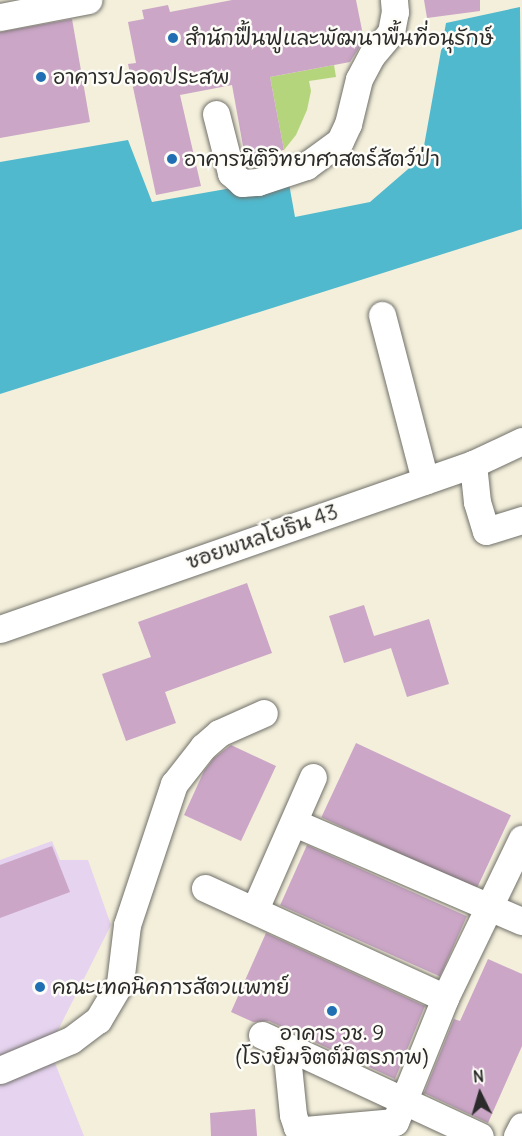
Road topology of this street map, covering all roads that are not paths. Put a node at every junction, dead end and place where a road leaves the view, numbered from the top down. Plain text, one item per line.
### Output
1 (88, 0) edge
2 (394, 0) edge
3 (0, 18) edge
4 (216, 114) dead end
5 (382, 315) dead end
6 (522, 441) edge
7 (473, 464) junction
8 (425, 480) junction
9 (522, 520) edge
10 (0, 629) edge
11 (264, 713) dead end
12 (313, 777) dead end
13 (295, 823) junction
14 (522, 839) edge
15 (205, 888) dead end
16 (491, 908) junction
17 (255, 909) junction
18 (522, 921) edge
19 (445, 998) junction
20 (0, 1070) edge
21 (405, 1101) junction
22 (522, 1126) edge
23 (480, 1136) edge
24 (517, 1136) edge

1 - 3 street
2 - 4 street
5 - 8 street
6 - 7 street, ซอยพหลโยธิน 43
7 - 8 street, ซอยพหลโยธิน 43
7 - 9 street
8 - 10 street, ซอยพหลโยธิน 43
11 - 20 street
12 - 13 street
13 - 16 street
13 - 17 street
14 - 16 street
15 - 17 street
16 - 18 street
16 - 19 street
17 - 19 street
19 - 21 street
21 - 21 street
21 - 23 street
22 - 24 street

